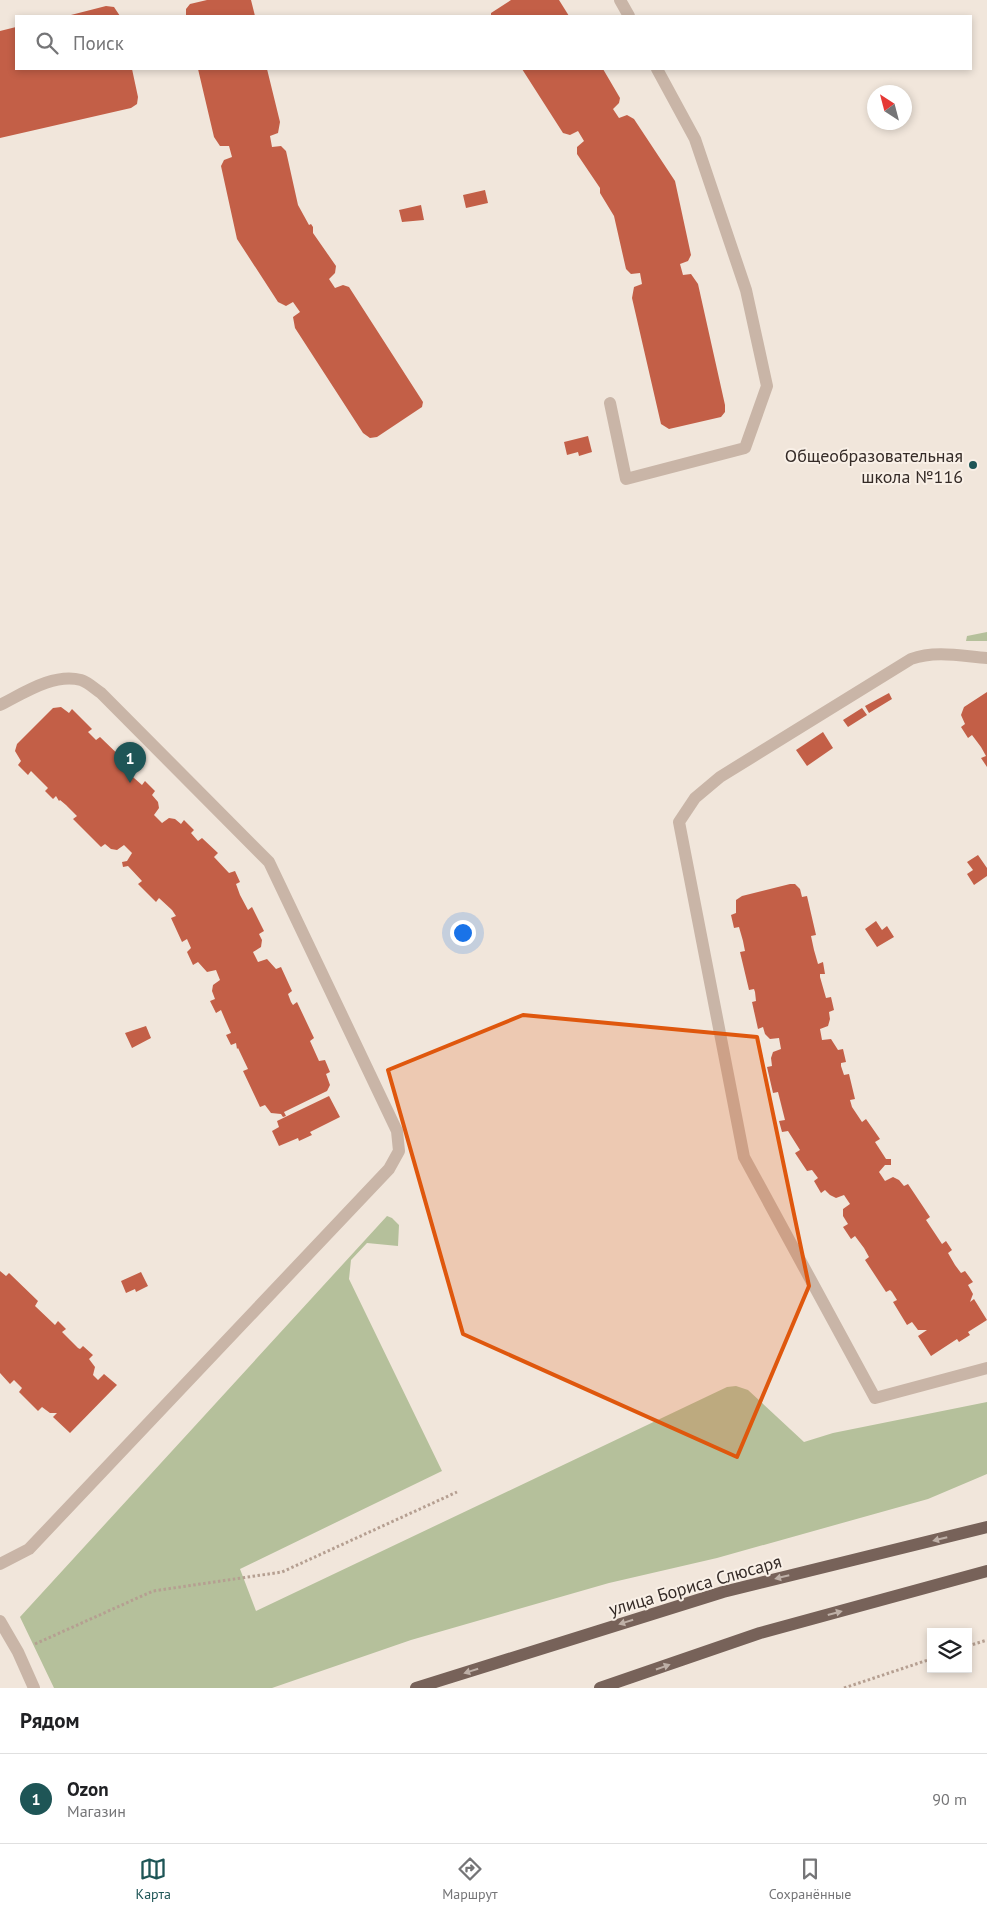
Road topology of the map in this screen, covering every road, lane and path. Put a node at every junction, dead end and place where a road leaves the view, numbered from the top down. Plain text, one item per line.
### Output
1 (620, 0) edge
2 (628, 15) edge
3 (658, 70) edge
4 (610, 404) dead end
5 (987, 658) edge
6 (0, 705) edge
7 (987, 1368) edge
8 (457, 1492) dead end
9 (987, 1528) edge
10 (0, 1564) edge
11 (987, 1571) edge
12 (0, 1621) edge
13 (987, 1640) edge
14 (972, 1645) edge
15 (18, 1652) junction
16 (927, 1660) edge
17 (34, 1688) edge
18 (416, 1688) edge
19 (600, 1688) edge
20 (844, 1688) edge

1 - 2 street
3 - 4 street
5 - 7 street
6 - 10 street
8 - 15 path
9 -> 18 main road, улица Бориса Слюсаря
19 -> 11 main road
12 - 15 street
13 - 14 path
15 - 17 street
16 - 20 path

